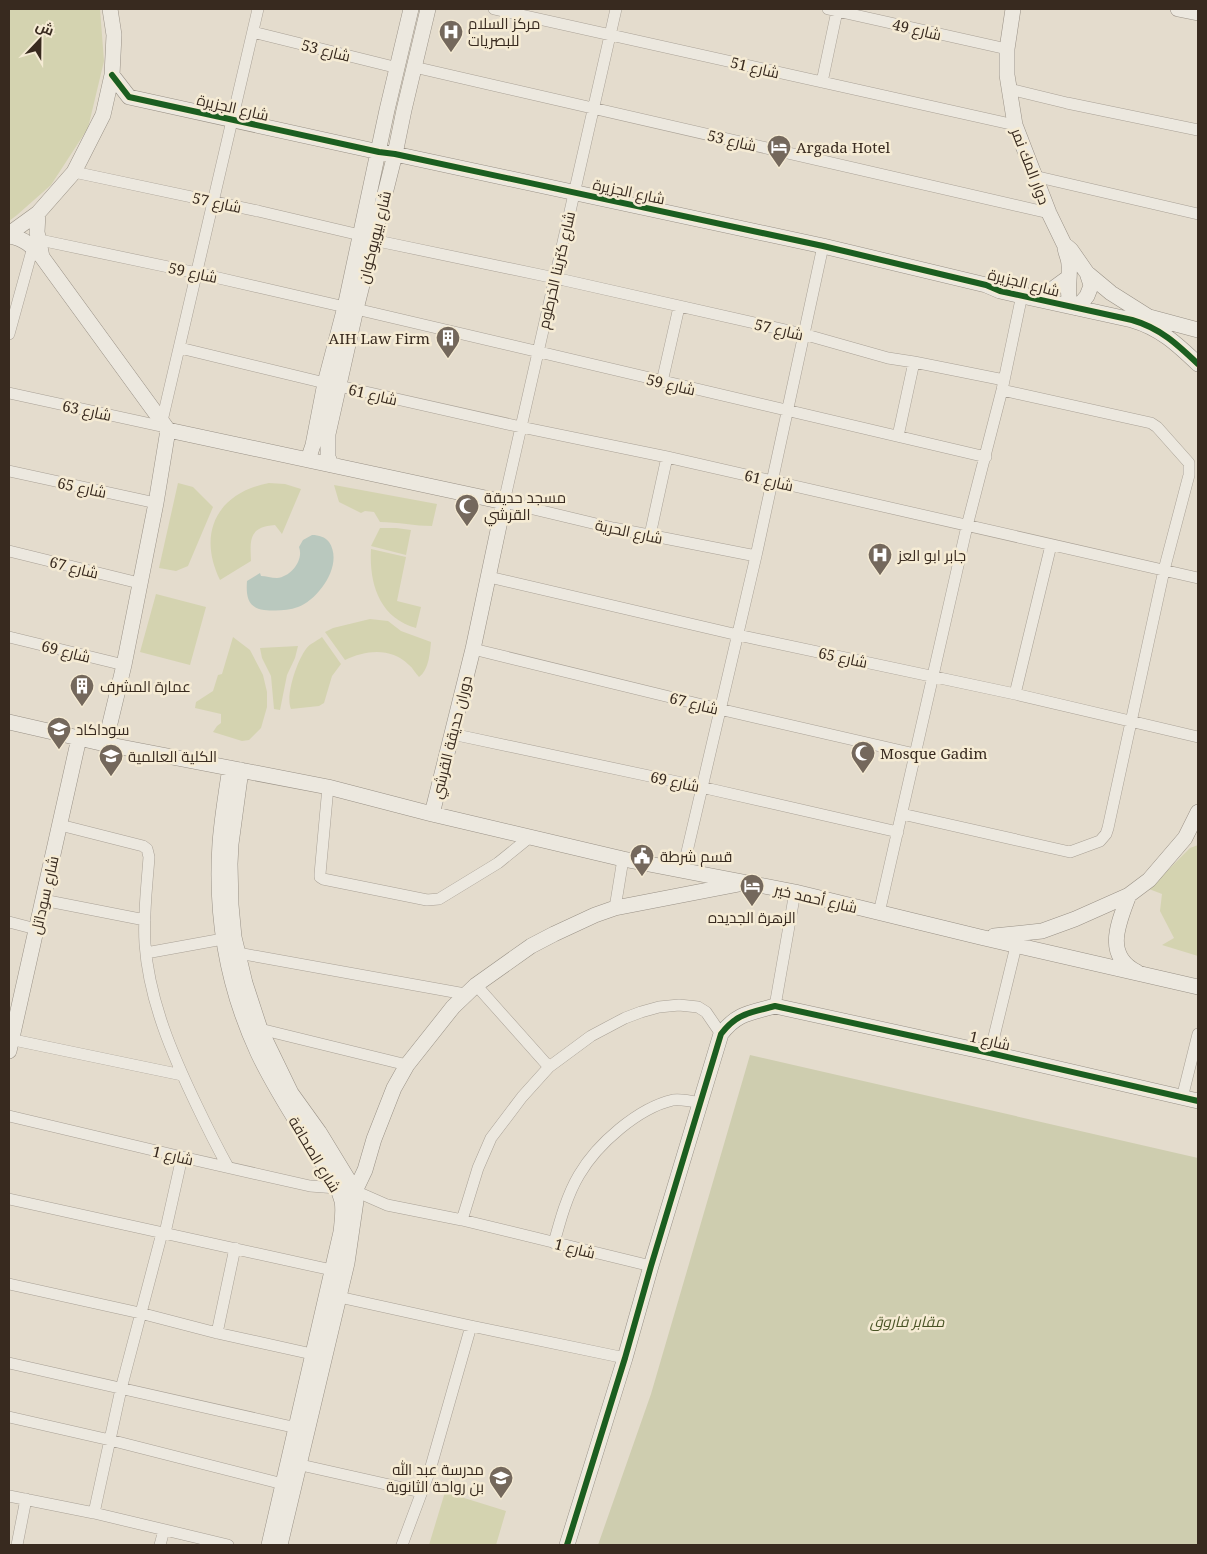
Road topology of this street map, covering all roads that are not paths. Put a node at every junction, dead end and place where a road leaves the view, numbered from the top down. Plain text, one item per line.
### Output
1 (110, 9) edge
2 (258, 9) edge
3 (411, 9) edge
4 (428, 9) edge
5 (494, 9) edge
6 (616, 9) edge
7 (1012, 9) edge
8 (1178, 9) edge
9 (832, 10) edge
10 (1198, 13) edge
11 (253, 32) junction
12 (610, 34) junction
13 (1007, 49) junction
14 (414, 67) junction
15 (398, 68) junction
16 (112, 75) junction
17 (822, 82) junction
18 (1009, 89) junction
19 (129, 97) junction
20 (593, 108) junction
21 (103, 115) junction
22 (232, 120) junction
23 (1015, 124) junction
24 (1198, 130) edge
25 (378, 152) junction
26 (396, 154) junction
27 (74, 172) junction
28 (1034, 176) junction
29 (574, 192) junction
30 (213, 201) junction
31 (38, 213) junction
32 (1049, 213) junction
33 (1198, 214) edge
34 (9, 235) edge
35 (366, 238) junction
36 (1064, 244) junction
37 (823, 246) junction
38 (38, 248) junction
39 (197, 273) junction
40 (1087, 273) junction
41 (555, 278) junction
42 (1069, 278) junction
43 (1022, 293) junction
44 (1039, 293) junction
45 (1076, 304) junction
46 (679, 307) junction
47 (350, 308) junction
48 (1149, 321) junction
49 (1198, 330) edge
50 (9, 334) edge
51 (803, 334) junction
52 (180, 348) junction
53 (538, 353) junction
54 (914, 362) junction
55 (1198, 364) edge
56 (662, 382) junction
57 (332, 385) junction
58 (1003, 385) junction
59 (9, 393) edge
60 (786, 411) junction
61 (165, 426) junction
62 (521, 427) junction
63 (898, 436) junction
64 (667, 457) junction
65 (986, 457) junction
66 (308, 460) junction
67 (331, 465) junction
68 (9, 471) edge
69 (772, 480) junction
70 (504, 502) junction
71 (156, 503) junction
72 (967, 526) junction
73 (650, 535) junction
74 (1051, 545) junction
75 (9, 550) edge
76 (756, 556) junction
77 (1164, 570) junction
78 (489, 577) junction
79 (1198, 578) edge
80 (139, 583) junction
81 (738, 634) junction
82 (9, 637) edge
83 (473, 649) junction
84 (124, 666) junction
85 (933, 676) junction
86 (1015, 694) junction
87 (719, 709) junction
88 (1131, 721) junction
89 (9, 722) edge
90 (452, 734) junction
91 (1198, 737) edge
92 (79, 738) junction
93 (105, 744) junction
94 (915, 754) junction
95 (235, 769) junction
96 (328, 787) junction
97 (701, 787) junction
98 (1198, 812) edge
99 (432, 814) junction
100 (902, 814) junction
101 (60, 825) junction
102 (898, 832) junction
103 (1192, 835) edge
104 (530, 837) junction
105 (623, 859) junction
106 (683, 869) junction
107 (750, 883) junction
108 (795, 892) junction
109 (1129, 895) junction
110 (43, 900) junction
111 (615, 908) junction
112 (879, 912) junction
113 (145, 920) junction
114 (9, 922) edge
115 (36, 929) junction
116 (980, 938) junction
117 (223, 939) junction
118 (1016, 946) junction
119 (146, 953) junction
120 (238, 953) junction
121 (1147, 976) junction
122 (1198, 987) edge
123 (471, 989) junction
124 (775, 1006) junction
125 (260, 1029) junction
126 (721, 1034) junction
127 (1198, 1034) edge
128 (10, 1043) edge
129 (990, 1053) junction
130 (407, 1065) junction
131 (549, 1067) junction
132 (182, 1075) junction
133 (1182, 1098) junction
134 (1198, 1101) edge
135 (700, 1103) junction
136 (9, 1116) edge
137 (182, 1157) junction
138 (228, 1167) junction
139 (337, 1188) junction
140 (355, 1191) junction
141 (9, 1199) edge
142 (462, 1220) junction
143 (164, 1233) junction
144 (554, 1243) junction
145 (235, 1248) junction
146 (651, 1266) junction
147 (332, 1270) junction
148 (9, 1284) edge
149 (339, 1297) junction
150 (140, 1313) junction
151 (471, 1326) junction
152 (217, 1333) junction
153 (312, 1354) junction
154 (625, 1358) junction
155 (9, 1363) edge
156 (121, 1389) junction
157 (9, 1417) edge
158 (296, 1426) junction
159 (110, 1440) junction
160 (293, 1463) junction
161 (283, 1484) junction
162 (421, 1492) junction
163 (9, 1496) edge
164 (26, 1499) junction
165 (94, 1513) junction
166 (164, 1530) junction
167 (17, 1545) edge
168 (160, 1545) edge
169 (228, 1545) edge
170 (269, 1545) edge
171 (280, 1545) edge
172 (402, 1545) edge
173 (567, 1545) edge

1 - 16 main road
2 - 11 street
3 - 15 main road, شارع بيويوكوان
4 - 14 main road, شارع بيويوكوان
5 - 12 street, شارع 51
6 - 12 street, شارع كترينا الخرطوم
7 - 13 main road, دوار المك نمر
8 - 10 main road
9 - 13 street, شارع 49
9 - 17 street
11 - 15 street, شارع 53
11 - 22 street
12 - 17 street, شارع 51
12 - 20 street, شارع كترينا الخرطوم
13 - 18 main road, دوار المك نمر
14 - 20 street, شارع 53
14 - 26 main road, شارع بيويوكوان
15 - 25 main road, شارع بيويوكوان
16 - 19 main road
16 - 21 main road
17 - 23 street, شارع 51
18 - 23 main road, دوار المك نمر
18 - 24 street
19 - 21 main road
19 - 22 main road, شارع الجزيرة
20 - 29 street, شارع كترينا الخرطوم
20 - 32 street, شارع 53
21 - 27 main road
22 - 25 main road, شارع الجزيرة
22 - 30 street
23 - 28 main road, دوار المك نمر
25 - 26 main road, شارع الجزيرة
25 - 35 main road, شارع بيويوكوان
26 - 29 main road, شارع الجزيرة
26 - 35 main road, شارع بيويوكوان
27 - 30 street, شارع 57
27 - 31 main road
28 - 32 main road, دوار المك نمر
28 - 33 street
29 - 37 main road, شارع الجزيرة
29 - 41 street, شارع كترينا الخرطوم
30 - 35 street, شارع 57
30 - 39 street
31 - 34 main road
31 - 38 main road
32 - 36 main road, دوار المك نمر
34 - 38 main road
35 - 41 street, شارع 57
35 - 47 main road, شارع بيويوكوان
36 - 40 main road, دوار المك نمر
36 - 42 main road
37 - 43 main road, شارع الجزيرة
37 - 51 street
38 - 39 street, شارع 59
38 - 50 street
38 - 61 main road
39 - 47 street, شارع 59
39 - 52 street
40 - 45 main road
40 - 48 main road, دوار المك نمر
41 - 46 street, شارع 57
41 - 53 street, شارع كترينا الخرطوم
42 - 44 main road
42 - 45 main road
43 - 44 main road, شارع الجزيرة
43 - 45 main road, شارع الجزيرة
43 - 58 street
44 - 45 main road, شارع الجزيرة
45 - 48 main road, شارع الجزيرة
46 - 51 street, شارع 57
46 - 56 street
47 - 53 street, شارع 59
47 - 57 main road, شارع بيويوكوان
48 - 49 main road, شارع الجزيرة
48 - 55 main road, دوار المك نمر
51 - 54 street, شارع 57
51 - 60 street
52 - 57 street, شارع 61
52 - 61 street
53 - 56 street, شارع 59
53 - 62 street, شارع كترينا الخرطوم
54 - 58 street, شارع 57
54 - 63 street
56 - 60 street, شارع 59
57 - 62 street, شارع 61
57 - 66 main road, شارع بيويوكوان
57 - 67 main road, شارع بيويوكوان
58 - 65 street
58 - 77 street, شارع 57
59 - 61 street, شارع 63
60 - 63 street, شارع 59
60 - 69 street
61 - 66 main road
61 - 71 main road
62 - 64 street, شارع 61
62 - 70 street, شارع كترينا الخرطوم
63 - 65 street, شارع 59
64 - 69 street, شارع 61
64 - 73 street
65 - 72 street
66 - 67 main road
67 - 70 main road
68 - 71 street, شارع 65
69 - 72 street, شارع 61
69 - 76 street
70 - 73 street, شارع الحرية
70 - 78 main road, دوران حديقة القرشي
71 - 80 main road
72 - 74 street, شارع 61
72 - 85 street
73 - 76 street, شارع الحرية
74 - 77 street, شارع 61
74 - 86 street
75 - 80 street, شارع 67
76 - 81 street
77 - 79 street, شارع 61
77 - 88 street
78 - 81 street, شارع 65
78 - 83 main road, دوران حديقة القرشي
80 - 84 main road
81 - 85 street, شارع 65
81 - 87 street
82 - 84 street, شارع 69
83 - 87 street, شارع 67
83 - 90 main road, دوران حديقة القرشي
84 - 93 main road
85 - 86 street, شارع 65
85 - 94 street
86 - 88 street, شارع 65
87 - 94 street, شارع 67
87 - 97 street
88 - 91 street, شارع 65
88 - 100 street
89 - 92 main road, دوران حديقة القرشي
90 - 97 street, شارع 69
90 - 99 main road, دوران حديقة القرشي
92 - 93 main road, دوران حديقة القرشي
92 - 101 main road, شارع سوداتل
93 - 95 main road, دوران حديقة القرشي
94 - 100 street
95 - 96 main road, دوران حديقة القرشي
95 - 117 main road, شارع الصحافة
95 - 120 main road, شارع الصحافة
96 - 99 main road, دوران حديقة القرشي
96 - 104 street
97 - 102 street, شارع 69
97 - 106 street
98 - 103 main road
99 - 104 main road, شارع أحمد خير
100 - 102 street
101 - 110 main road, شارع سوداتل
101 - 113 street
102 - 112 street
103 - 109 main road
104 - 105 main road, شارع أحمد خير
105 - 106 main road, شارع أحمد خير
105 - 111 street
106 - 107 main road, شارع أحمد خير
107 - 108 main road, شارع أحمد خير
107 - 111 main road
108 - 112 main road, شارع أحمد خير
108 - 124 street
109 - 116 main road
109 - 121 main road
110 - 113 street
110 - 115 main road, شارع سوداتل
111 - 123 main road
112 - 116 main road, شارع أحمد خير
113 - 119 street
114 - 115 street
115 - 128 main road, شارع سوداتل
116 - 118 main road, شارع أحمد خير
117 - 119 street
117 - 139 main road, شارع الصحافة
118 - 121 main road, شارع أحمد خير
118 - 129 street
119 - 132 street
120 - 123 street
120 - 125 main road, شارع الصحافة
121 - 122 main road, شارع أحمد خير
123 - 130 main road
123 - 131 street
124 - 126 main road
124 - 129 main road, شارع 1
125 - 130 street
125 - 140 main road, شارع الصحافة
126 - 131 street
126 - 135 main road
127 - 133 street
128 - 132 street
129 - 133 main road, شارع 1
130 - 140 main road
131 - 142 street
132 - 138 street
133 - 134 main road, شارع 1
135 - 144 street
135 - 146 main road
136 - 137 street, شارع 1
137 - 138 street, شارع 1
137 - 143 street
138 - 139 street, شارع 1
139 - 140 main road
139 - 147 main road, شارع الصحافة
140 - 142 street, شارع 1
140 - 149 main road, شارع الصحافة
141 - 143 street
142 - 144 street, شارع 1
143 - 145 street
143 - 150 street
144 - 146 street, شارع 1
145 - 147 street
145 - 152 street
146 - 154 main road
147 - 153 main road, شارع الصحافة
148 - 150 street
149 - 151 street
149 - 160 main road, شارع الصحافة
150 - 152 street
150 - 156 street
151 - 154 street
151 - 162 street
152 - 153 street
153 - 158 main road, شارع الصحافة
154 - 173 main road
155 - 156 street
156 - 158 street
156 - 159 street
157 - 159 street
158 - 160 main road, شارع الصحافة
159 - 161 street
159 - 165 street
160 - 161 main road, شارع الصحافة
160 - 162 street
160 - 171 main road, شارع الصحافة
161 - 170 main road, شارع الصحافة
162 - 172 street
163 - 164 street
164 - 165 street
164 - 167 street
165 - 166 street
166 - 168 street
166 - 169 street

